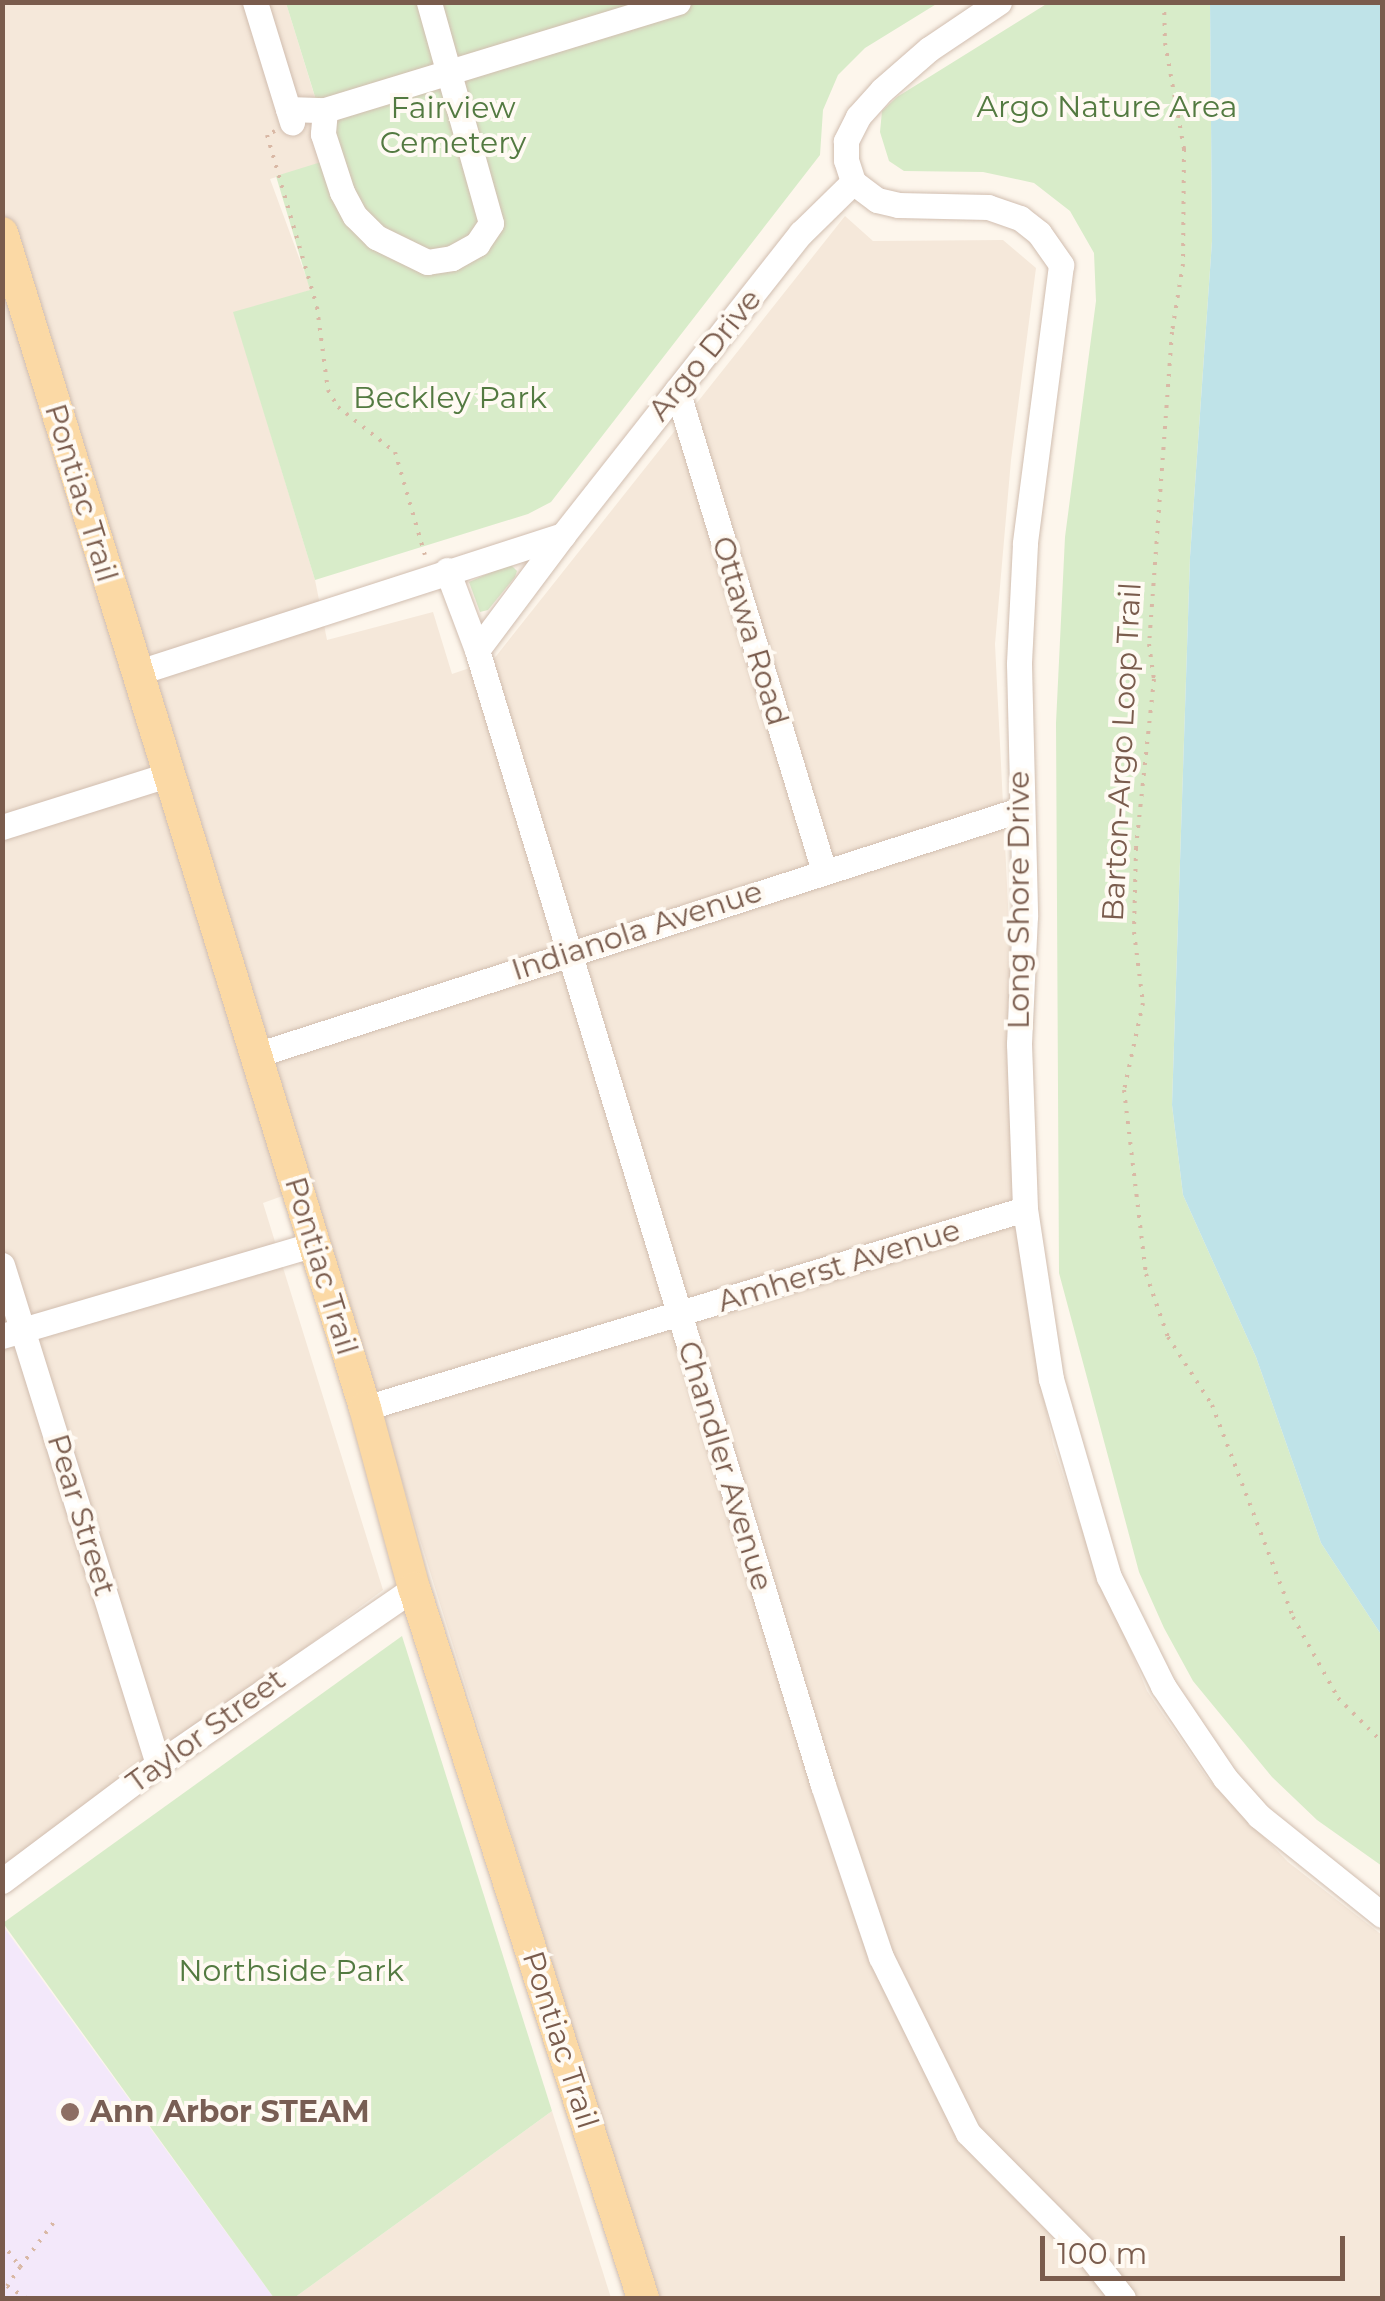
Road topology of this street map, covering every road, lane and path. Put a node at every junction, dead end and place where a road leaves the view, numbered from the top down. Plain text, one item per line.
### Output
1 (255, 2) edge
2 (429, 2) edge
3 (678, 2) edge
4 (999, 2) edge
5 (1164, 2) edge
6 (450, 72) junction
7 (325, 110) junction
8 (290, 116) junction
9 (853, 182) junction
10 (3, 236) edge
11 (677, 390) junction
12 (563, 535) junction
13 (437, 565) junction
14 (478, 650) junction
15 (136, 674) junction
16 (170, 774) junction
17 (1020, 810) junction
18 (2, 827) edge
19 (824, 871) junction
20 (568, 953) junction
21 (256, 1055) junction
22 (1025, 1209) junction
23 (314, 1244) junction
24 (2, 1265) edge
25 (679, 1316) junction
26 (13, 1333) edge
27 (365, 1408) junction
28 (414, 1588) junction
29 (1382, 1742) edge
30 (158, 1764) junction
31 (2, 1881) edge
32 (1382, 1915) edge
33 (57, 2218) dead end
34 (2, 2243) edge
35 (20, 2268) junction
36 (26, 2298) edge
37 (643, 2298) edge
38 (1123, 2298) edge

1 - 8 street
2 - 6 street
3 - 6 street
4 - 9 street
5 - 29 path, Barton-Argo Loop Trail
6 - 7 street
6 - 7 street
7 - 8 street
8 - 13 path
9 - 11 street, Argo Drive
9 - 17 street, Long Shore Drive
10 - 15 main road, Pontiac Trail
11 - 12 street, Argo Drive
11 - 19 street, Ottawa Road
12 - 13 street
12 - 14 street, Argo Drive
13 - 14 street, Chandler Avenue
13 - 15 street
14 - 20 street, Chandler Avenue
15 - 16 main road, Pontiac Trail
16 - 18 street
16 - 21 main road, Pontiac Trail
17 - 19 street, Indianola Avenue
17 - 22 street, Long Shore Drive
19 - 20 street, Indianola Avenue
20 - 21 street, Indianola Avenue
20 - 25 street, Chandler Avenue
21 - 23 main road, Pontiac Trail
22 - 25 street, Amherst Avenue
22 - 32 street, Long Shore Drive
23 - 26 street
23 - 27 main road, Pontiac Trail
24 - 26 street, Pear Street
25 - 27 street, Amherst Avenue
25 - 38 street, Chandler Avenue
26 - 30 street, Pear Street
27 - 28 main road, Pontiac Trail
28 - 30 street, Taylor Street
28 - 37 main road, Pontiac Trail
30 - 31 street, Taylor Street
33 - 35 path
34 - 35 path
35 - 36 path

